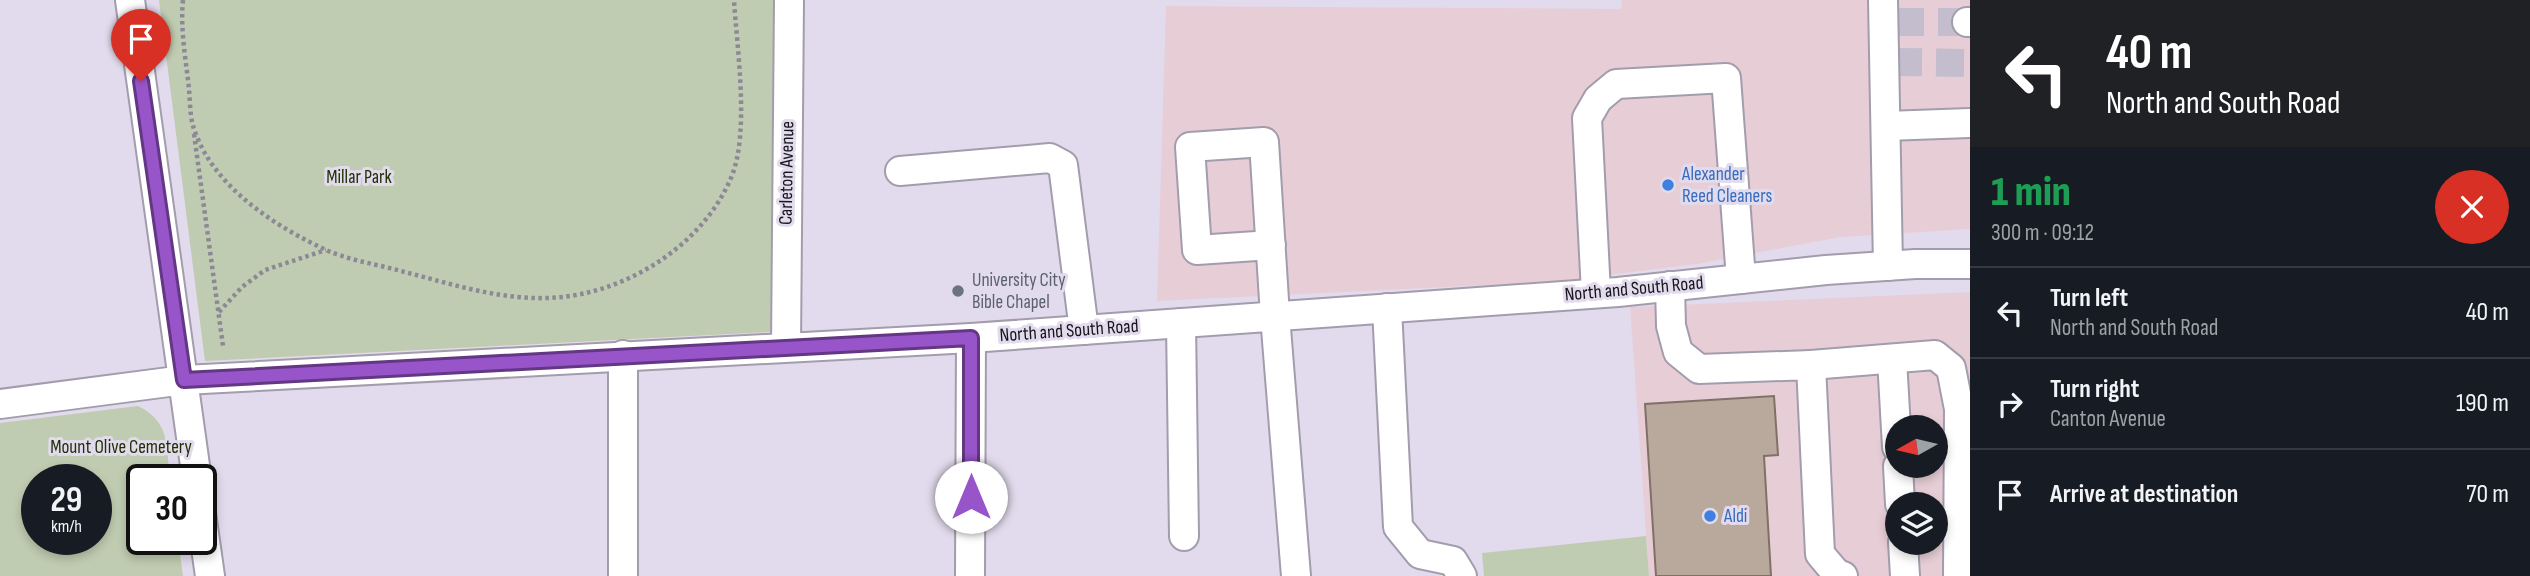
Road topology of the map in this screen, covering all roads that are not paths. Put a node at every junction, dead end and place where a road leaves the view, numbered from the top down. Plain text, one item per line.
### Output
1 (130, 0) edge
2 (789, 0) edge
3 (1887, 15) edge
4 (1970, 123) edge
5 (1886, 126) junction
6 (900, 171) dead end
7 (1270, 245) junction
8 (1970, 264) edge
9 (1888, 266) junction
10 (1741, 279) junction
11 (1670, 286) junction
12 (1596, 293) junction
13 (1387, 308) junction
14 (1275, 316) junction
15 (1181, 323) junction
16 (1084, 330) junction
17 (971, 338) junction
18 (786, 346) junction
19 (624, 355) junction
20 (1892, 359) junction
21 (1811, 365) junction
22 (184, 380) junction
23 (0, 404) edge
24 (1895, 415) edge
25 (195, 464) edge
26 (1184, 537) dead end
27 (206, 555) edge
28 (1904, 555) edge
29 (1839, 575) edge
30 (209, 576) edge
31 (623, 576) edge
32 (970, 576) edge
33 (1296, 576) edge
34 (1462, 576) edge
35 (1905, 576) edge
36 (1958, 576) edge

1 - 22 street
2 - 18 street, Carleton Avenue
3 - 5 street
4 - 5 street
5 - 9 street
6 - 16 street
7 - 7 street
7 - 14 street
8 - 9 street, North and South Road
9 - 10 street, North and South Road
10 - 11 street, North and South Road
10 - 12 street
11 - 12 street, North and South Road
11 - 21 street
12 - 13 street, North and South Road
13 - 14 street, North and South Road
13 - 34 street
14 - 15 street, North and South Road
14 - 33 street
15 - 16 street, North and South Road
15 - 26 street
16 - 17 street, North and South Road
17 - 18 street, North and South Road
17 - 32 street
18 - 19 street, North and South Road
19 - 22 street, North and South Road
19 - 31 street
20 - 21 street
20 - 24 street
20 - 36 street
21 - 29 street
22 - 23 street, North and South Road
22 - 25 street
27 - 30 street
28 - 35 street

